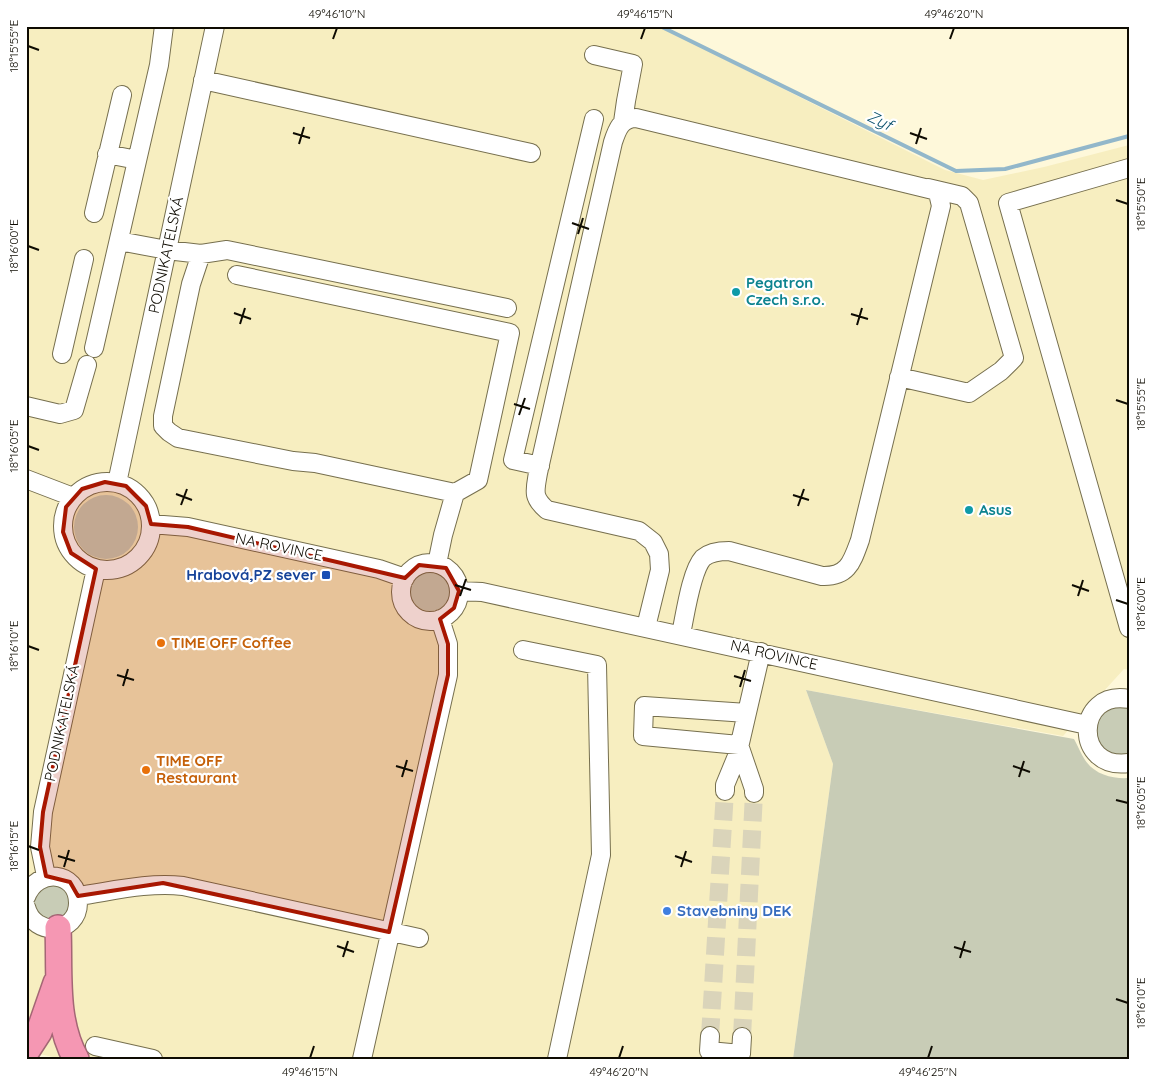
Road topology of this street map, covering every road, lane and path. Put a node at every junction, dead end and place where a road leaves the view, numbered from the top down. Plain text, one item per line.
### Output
1 (164, 26) edge
2 (215, 26) edge
3 (594, 55) dead end
4 (204, 80) junction
5 (122, 95) dead end
6 (594, 119) dead end
7 (623, 122) junction
8 (108, 154) junction
9 (531, 154) dead end
10 (137, 160) junction
11 (1129, 168) edge
12 (928, 188) junction
13 (94, 213) dead end
14 (119, 241) junction
15 (167, 250) junction
16 (201, 254) junction
17 (84, 259) dead end
18 (237, 275) dead end
19 (75, 301) junction
20 (103, 307) junction
21 (507, 308) dead end
22 (94, 348) dead end
23 (62, 354) dead end
24 (87, 364) dead end
25 (900, 377) junction
26 (26, 406) edge
27 (540, 466) junction
28 (26, 479) edge
29 (117, 483) junction
30 (455, 493) junction
31 (73, 497) junction
32 (151, 524) junction
33 (437, 564) junction
34 (96, 569) junction
35 (405, 578) junction
36 (459, 591) junction
37 (440, 619) junction
38 (646, 627) junction
39 (1129, 628) edge
40 (681, 634) junction
41 (523, 650) dead end
42 (761, 652) junction
43 (1129, 699) edge
44 (747, 713) junction
45 (1087, 725) junction
46 (739, 745) junction
47 (1129, 762) edge
48 (725, 791) tunnel mouth
49 (754, 793) tunnel mouth
50 (46, 876) junction
51 (78, 896) junction
52 (27, 908) edge
53 (58, 928) junction
54 (390, 932) junction
55 (419, 938) dead end
56 (58, 978) junction
57 (710, 1036) tunnel mouth
58 (742, 1037) tunnel mouth
59 (26, 1052) edge
60 (85, 1052) edge
61 (152, 1059) edge
62 (362, 1059) edge
63 (557, 1059) edge

1 - 10 street
2 - 4 street, PODNIKATELSKÁ
3 - 7 street
4 - 9 street
4 - 15 street, PODNIKATELSKÁ
5 - 8 street
6 - 27 street
7 - 12 street
7 - 27 street
8 - 10 street
8 - 13 street
10 - 14 street
11 - 39 street
12 - 25 street
12 - 25 street
14 - 15 street
14 - 20 street
15 - 16 street
15 - 29 street, PODNIKATELSKÁ
16 - 21 street
16 - 30 street
17 - 19 street
18 - 30 street
19 - 20 street
19 - 23 street
20 - 22 street
24 - 26 street
25 - 40 street
27 - 38 street
28 - 31 street
29 - 31 street
29 - 32 street
30 - 33 street
31 - 34 street
32 - 34 street
32 - 35 street, NA ROVINCE
33 - 35 street
33 - 36 street
34 - 50 street, PODNIKATELSKÁ
35 - 37 street
36 - 37 street
36 - 38 street, NA ROVINCE
37 - 54 street
38 - 40 street, NA ROVINCE
40 - 42 street, NA ROVINCE
41 - 63 street
42 - 44 street
42 - 45 street, NA ROVINCE
43 - 45 street
44 - 46 street
44 - 46 street
45 - 47 street
46 - 48 street
46 - 49 street
50 - 51 street
50 - 52 street
51 - 53 street
51 - 54 street
52 - 53 street
53 - 56 highway
54 - 55 street
54 - 62 street
56 - 59 highway
56 - 60 highway
57 - 58 street
60 - 61 street

